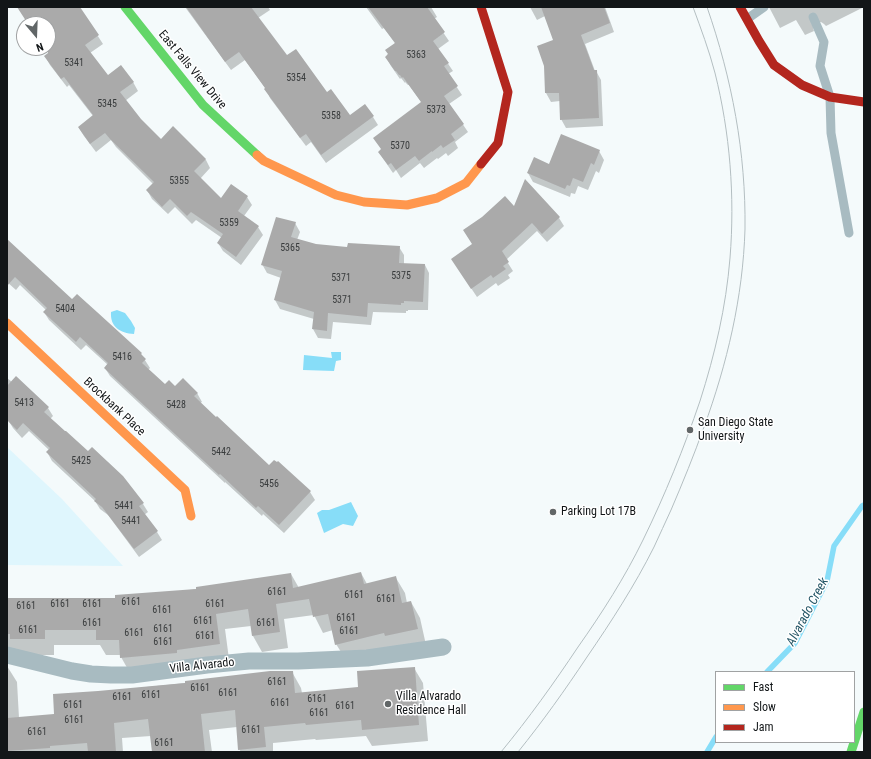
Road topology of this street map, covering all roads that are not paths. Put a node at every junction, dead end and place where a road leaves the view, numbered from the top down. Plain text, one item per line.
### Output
1 (125, 7) edge
2 (481, 7) edge
3 (740, 7) edge
4 (764, 7) edge
5 (813, 17) dead end
6 (747, 19) junction
7 (830, 97) junction
8 (864, 102) edge
9 (849, 233) dead end
10 (7, 323) edge
11 (191, 516) dead end
12 (443, 647) dead end
13 (7, 655) edge
14 (864, 712) edge
15 (855, 740) edge

1 - 2 street, East Falls View Drive
3 - 6 street
4 - 6 lane
5 - 7 lane
6 - 7 street
7 - 8 street
7 - 9 lane
10 - 11 street, Brockbank Place
12 - 13 street, Villa Alvarado
14 - 15 street

